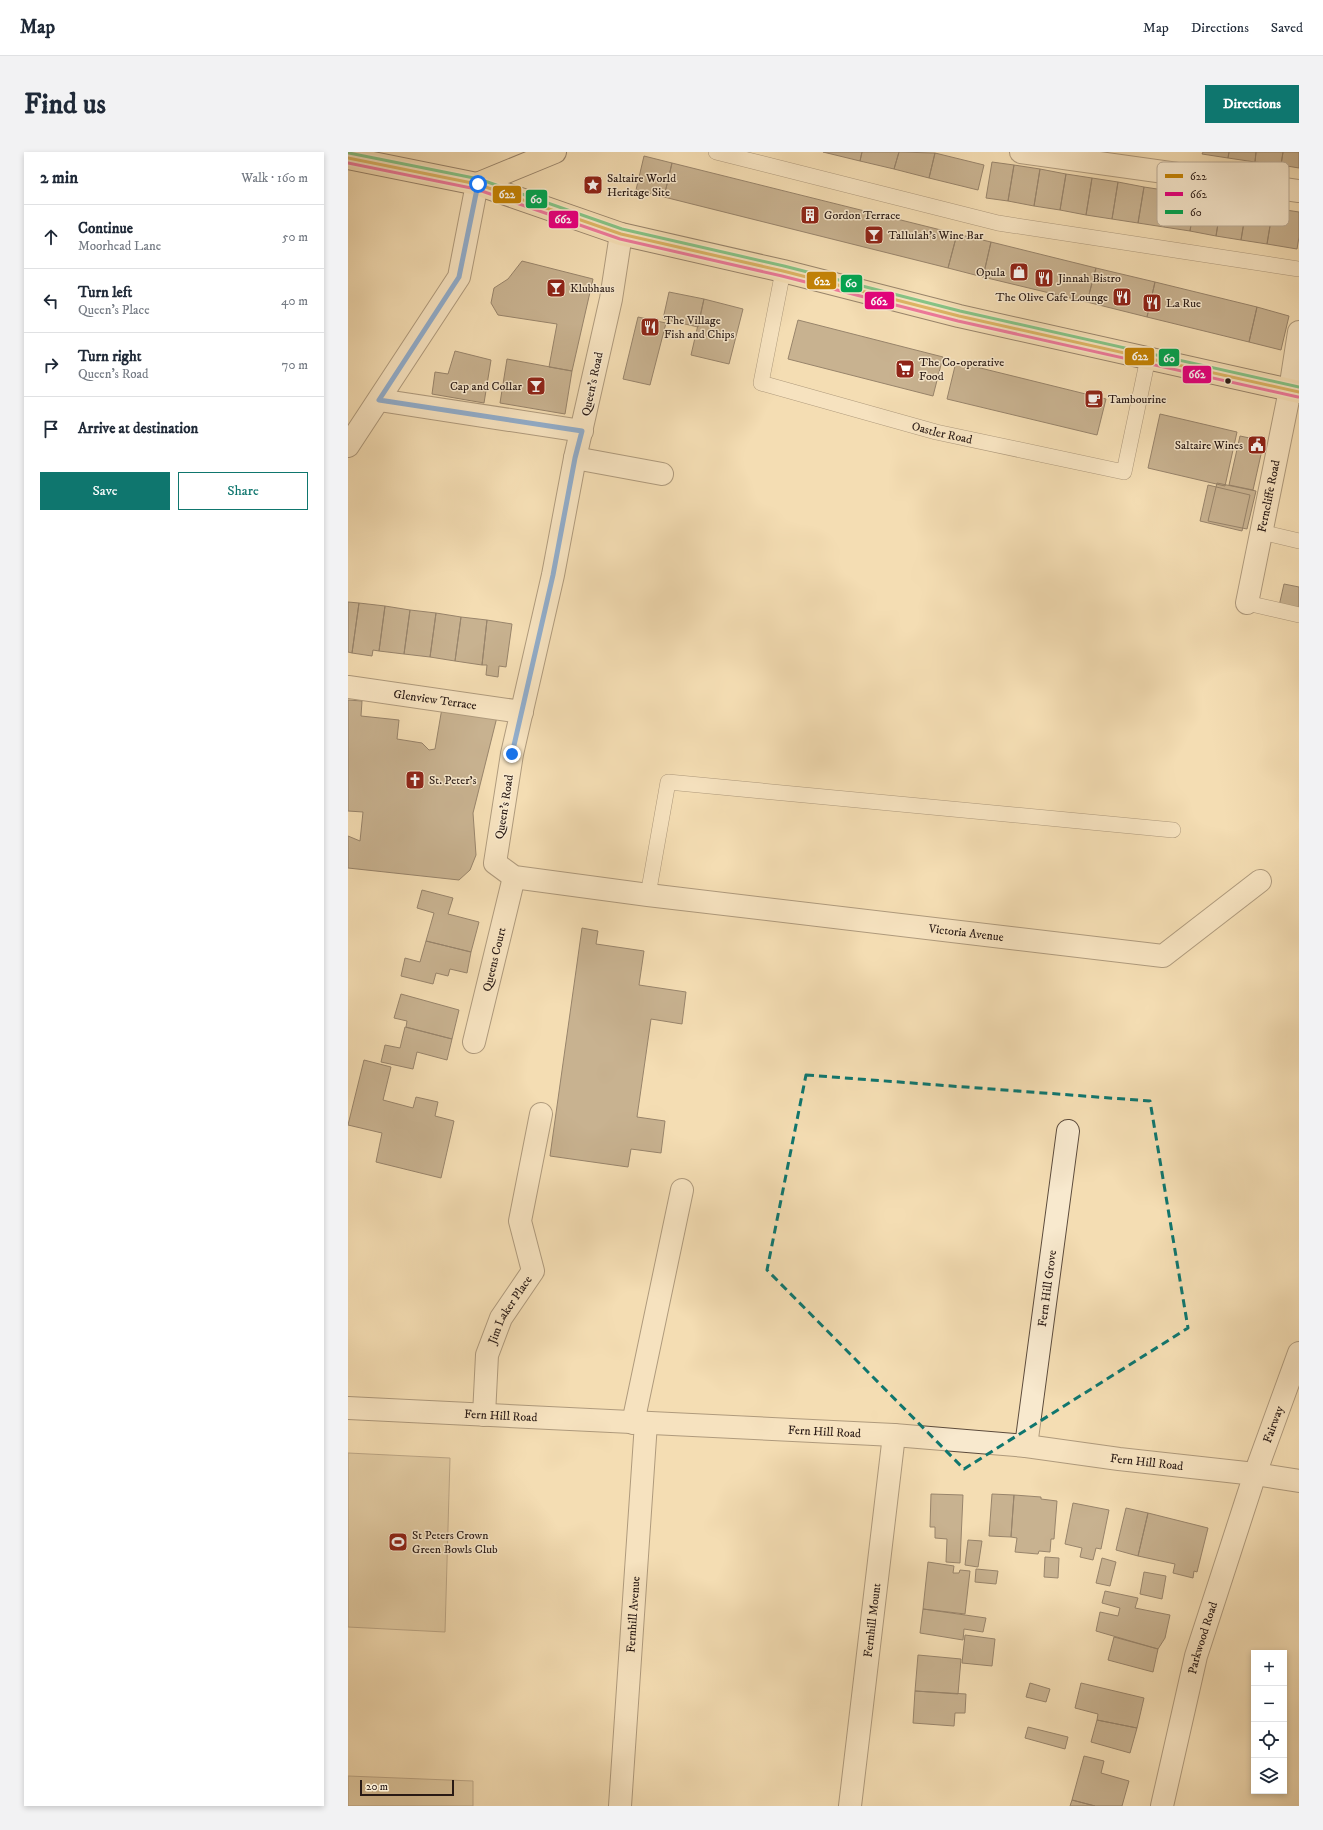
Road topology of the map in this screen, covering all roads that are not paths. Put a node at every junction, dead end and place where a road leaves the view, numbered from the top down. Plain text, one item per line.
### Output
1 (555, 152) edge
2 (716, 152) edge
3 (1021, 152) edge
4 (348, 158) edge
5 (1157, 171) edge
6 (478, 184) junction
7 (1289, 190) edge
8 (1299, 191) edge
9 (621, 234) junction
10 (1299, 269) edge
11 (783, 271) junction
12 (1299, 332) edge
13 (1148, 358) junction
14 (1294, 391) edge
15 (379, 400) junction
16 (582, 431) junction
17 (348, 446) edge
18 (575, 458) junction
19 (662, 474) dead end
20 (1261, 532) junction
21 (1299, 541) edge
22 (1247, 602) joint
23 (1299, 615) edge
24 (348, 687) edge
25 (522, 712) junction
26 (1173, 830) dead end
27 (514, 877) junction
28 (1260, 881) dead end
29 (648, 895) junction
30 (474, 1042) dead end
31 (541, 1114) dead end
32 (1068, 1131) dead end
33 (682, 1190) dead end
34 (1299, 1353) edge
35 (348, 1408) edge
36 (484, 1415) junction
37 (639, 1423) junction
38 (894, 1435) junction
39 (1026, 1446) junction
40 (1255, 1474) junction
41 (1299, 1481) edge
42 (620, 1806) edge
43 (850, 1806) edge
44 (1162, 1806) edge

1 - 6 main road
2 - 10 lane
3 - 5 street
4 - 6 main road
6 - 9 main road
6 - 15 street
7 - 8 street
9 - 11 main road
9 - 16 street, Queen's Road
11 - 13 main road
11 - 13 lane, Oastler Road
12 - 14 street, Ferncliffe Road
13 - 14 main road
14 - 20 street, Ferncliffe Road
15 - 16 street
15 - 17 street
16 - 18 street, Queen's Road
18 - 19 street
18 - 25 street, Queen's Road
20 - 21 lane
20 - 22 street, Ferncliffe Road
22 - 23 lane
24 - 25 street, Glenview Terrace
25 - 27 street, Queen's Road
26 - 29 lane
27 - 29 street, Victoria Avenue
27 - 30 street, Queens Court
28 - 29 street, Victoria Avenue
31 - 36 street, Jim Laker Place
32 - 39 street, Fern Hill Grove
33 - 37 street, Fernhill Avenue
34 - 40 street, Fairway
35 - 36 street, Fern Hill Road
36 - 37 street, Fern Hill Road
37 - 38 street, Fern Hill Road
37 - 42 street, Fernhill Avenue
38 - 39 street, Fern Hill Road
38 - 43 street, Fernhill Mount
39 - 40 street, Fern Hill Road
40 - 41 street, Fern Hill Road
40 - 44 street, Parkwood Road

